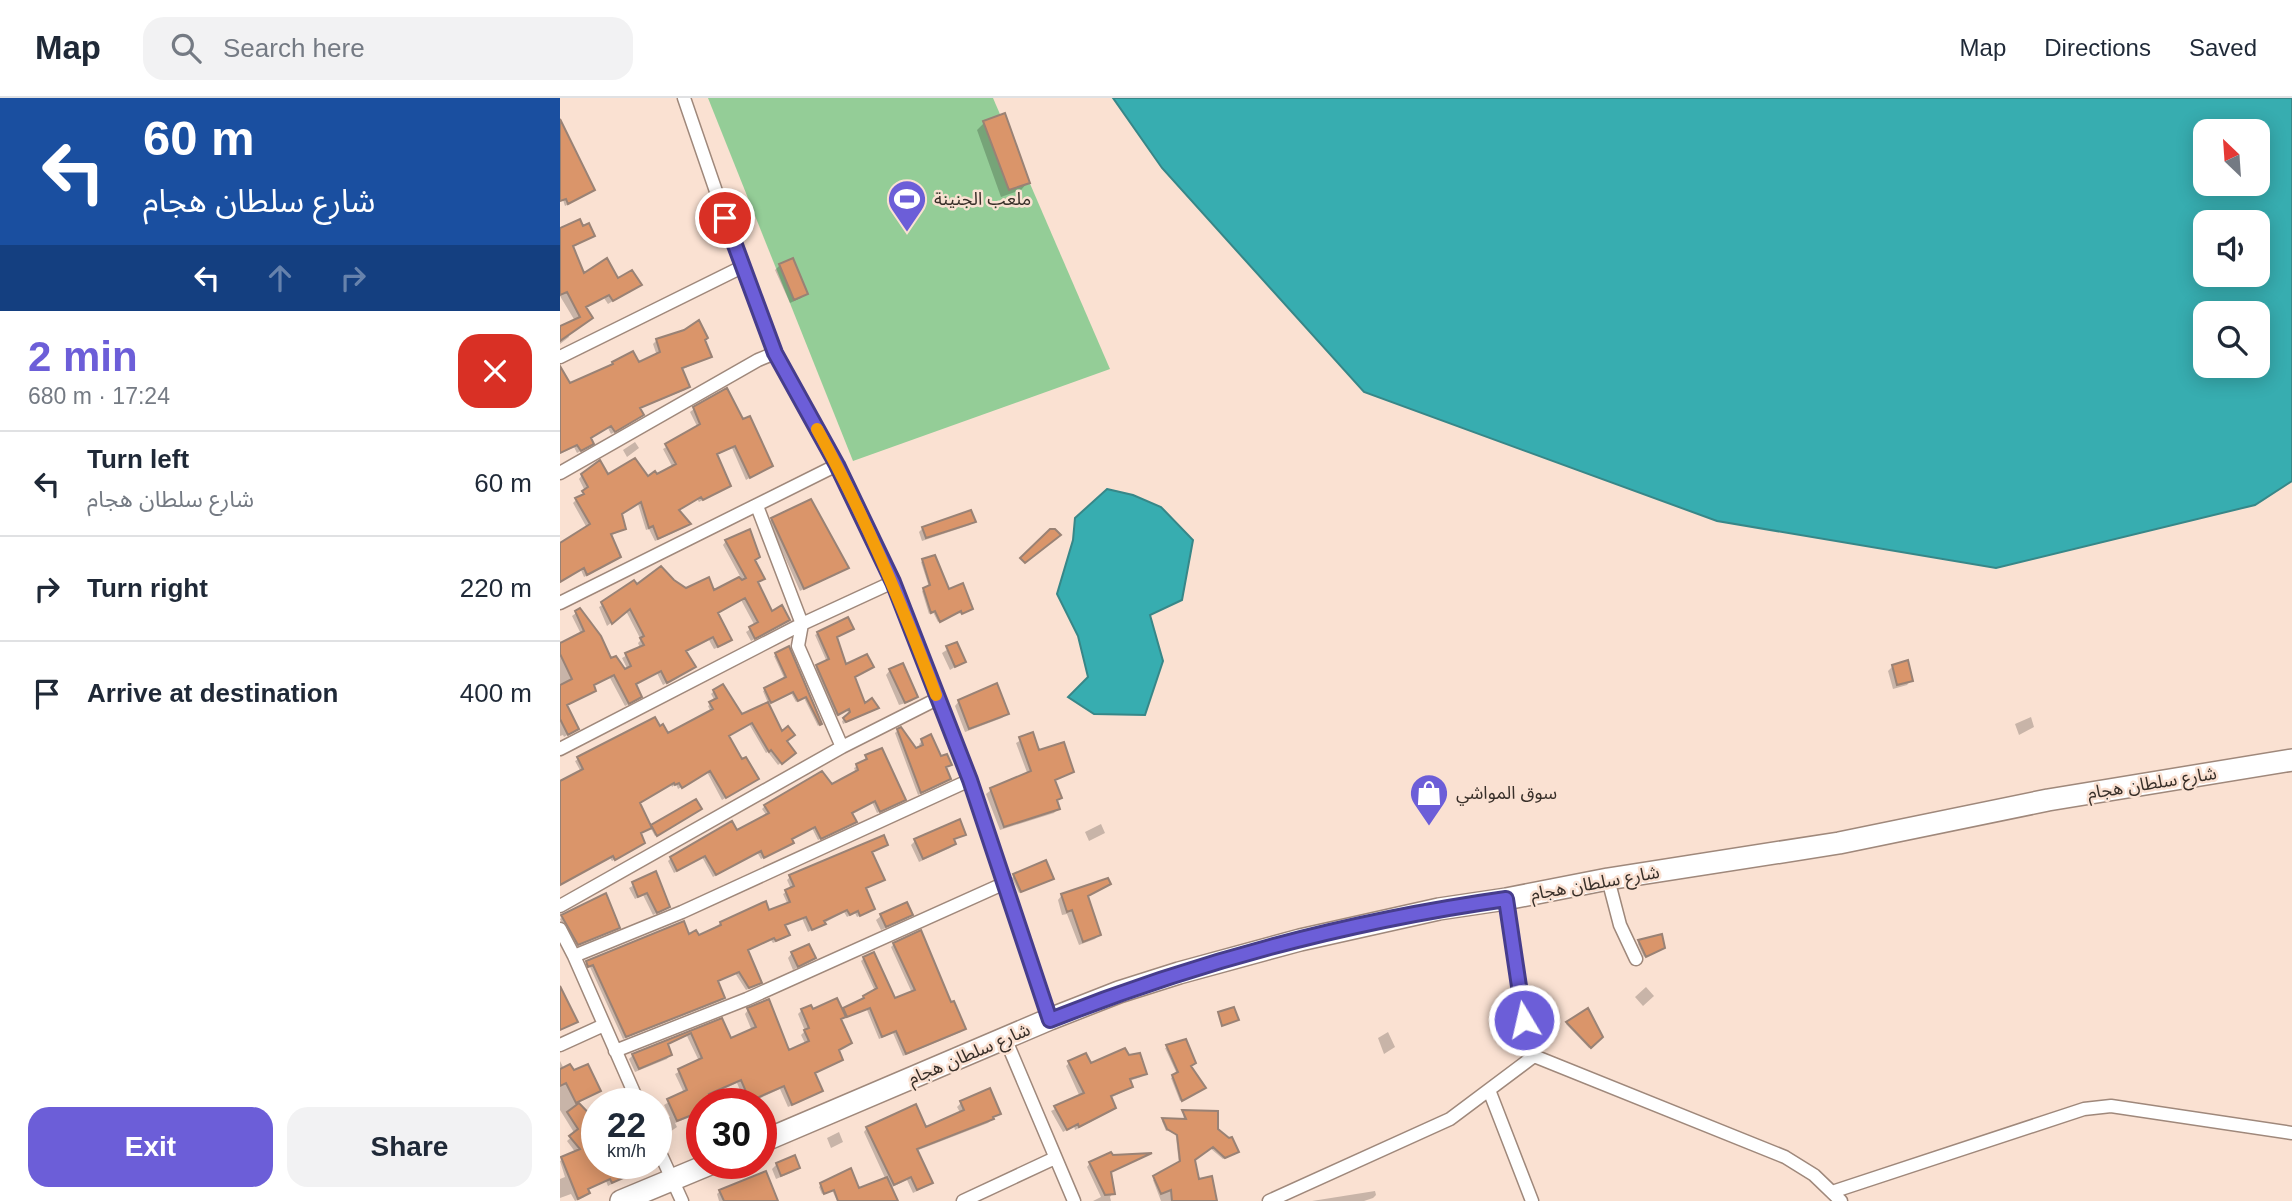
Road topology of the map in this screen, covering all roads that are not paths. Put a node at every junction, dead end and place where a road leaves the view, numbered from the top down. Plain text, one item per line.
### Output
1 (684, 98) edge
2 (742, 267) junction
3 (775, 353) junction
4 (560, 357) edge
5 (837, 465) junction
6 (560, 473) edge
7 (757, 506) junction
8 (893, 582) junction
9 (560, 603) edge
10 (802, 624) junction
11 (937, 699) junction
12 (842, 747) junction
13 (560, 749) edge
14 (2292, 760) edge
15 (970, 780) junction
16 (1608, 879) junction
17 (1005, 883) junction
18 (1506, 899) junction
19 (560, 906) edge
20 (560, 929) edge
21 (574, 956) junction
22 (1636, 959) dead end
23 (1050, 1020) junction
24 (604, 1025) junction
25 (1005, 1038) junction
26 (560, 1045) edge
27 (615, 1051) junction
28 (1534, 1056) junction
29 (632, 1088) edge
30 (1489, 1090) junction
31 (2292, 1133) edge
32 (777, 1135) edge
33 (1055, 1158) junction
34 (686, 1174) edge
35 (672, 1180) junction
36 (1837, 1196) edge
37 (621, 1201) edge
38 (682, 1201) edge
39 (963, 1201) edge
40 (1074, 1201) edge
41 (1269, 1201) edge
42 (1532, 1201) edge

1 - 2 street
2 - 3 street
2 - 4 street
3 - 5 street
3 - 6 street
5 - 7 street
5 - 8 street
7 - 9 street
7 - 10 street
8 - 10 street
8 - 11 street
10 - 12 street
10 - 13 street
11 - 12 street
11 - 15 street
12 - 19 street
14 - 16 highway, شارع سلطان هجام
15 - 17 street
15 - 21 street
16 - 18 highway, شارع سلطان هجام
16 - 22 street
17 - 23 street
17 - 27 street
18 - 23 highway, شارع سلطان هجام
18 - 28 street
20 - 21 street
21 - 24 street
23 - 25 highway, شارع سلطان هجام
24 - 26 street
24 - 27 street
25 - 32 highway, شارع سلطان هجام
25 - 33 street
27 - 29 street
28 - 30 street
28 - 36 street
30 - 41 street
30 - 42 street
31 - 36 street
33 - 39 street
33 - 40 street
34 - 35 highway
35 - 37 highway
35 - 38 street

